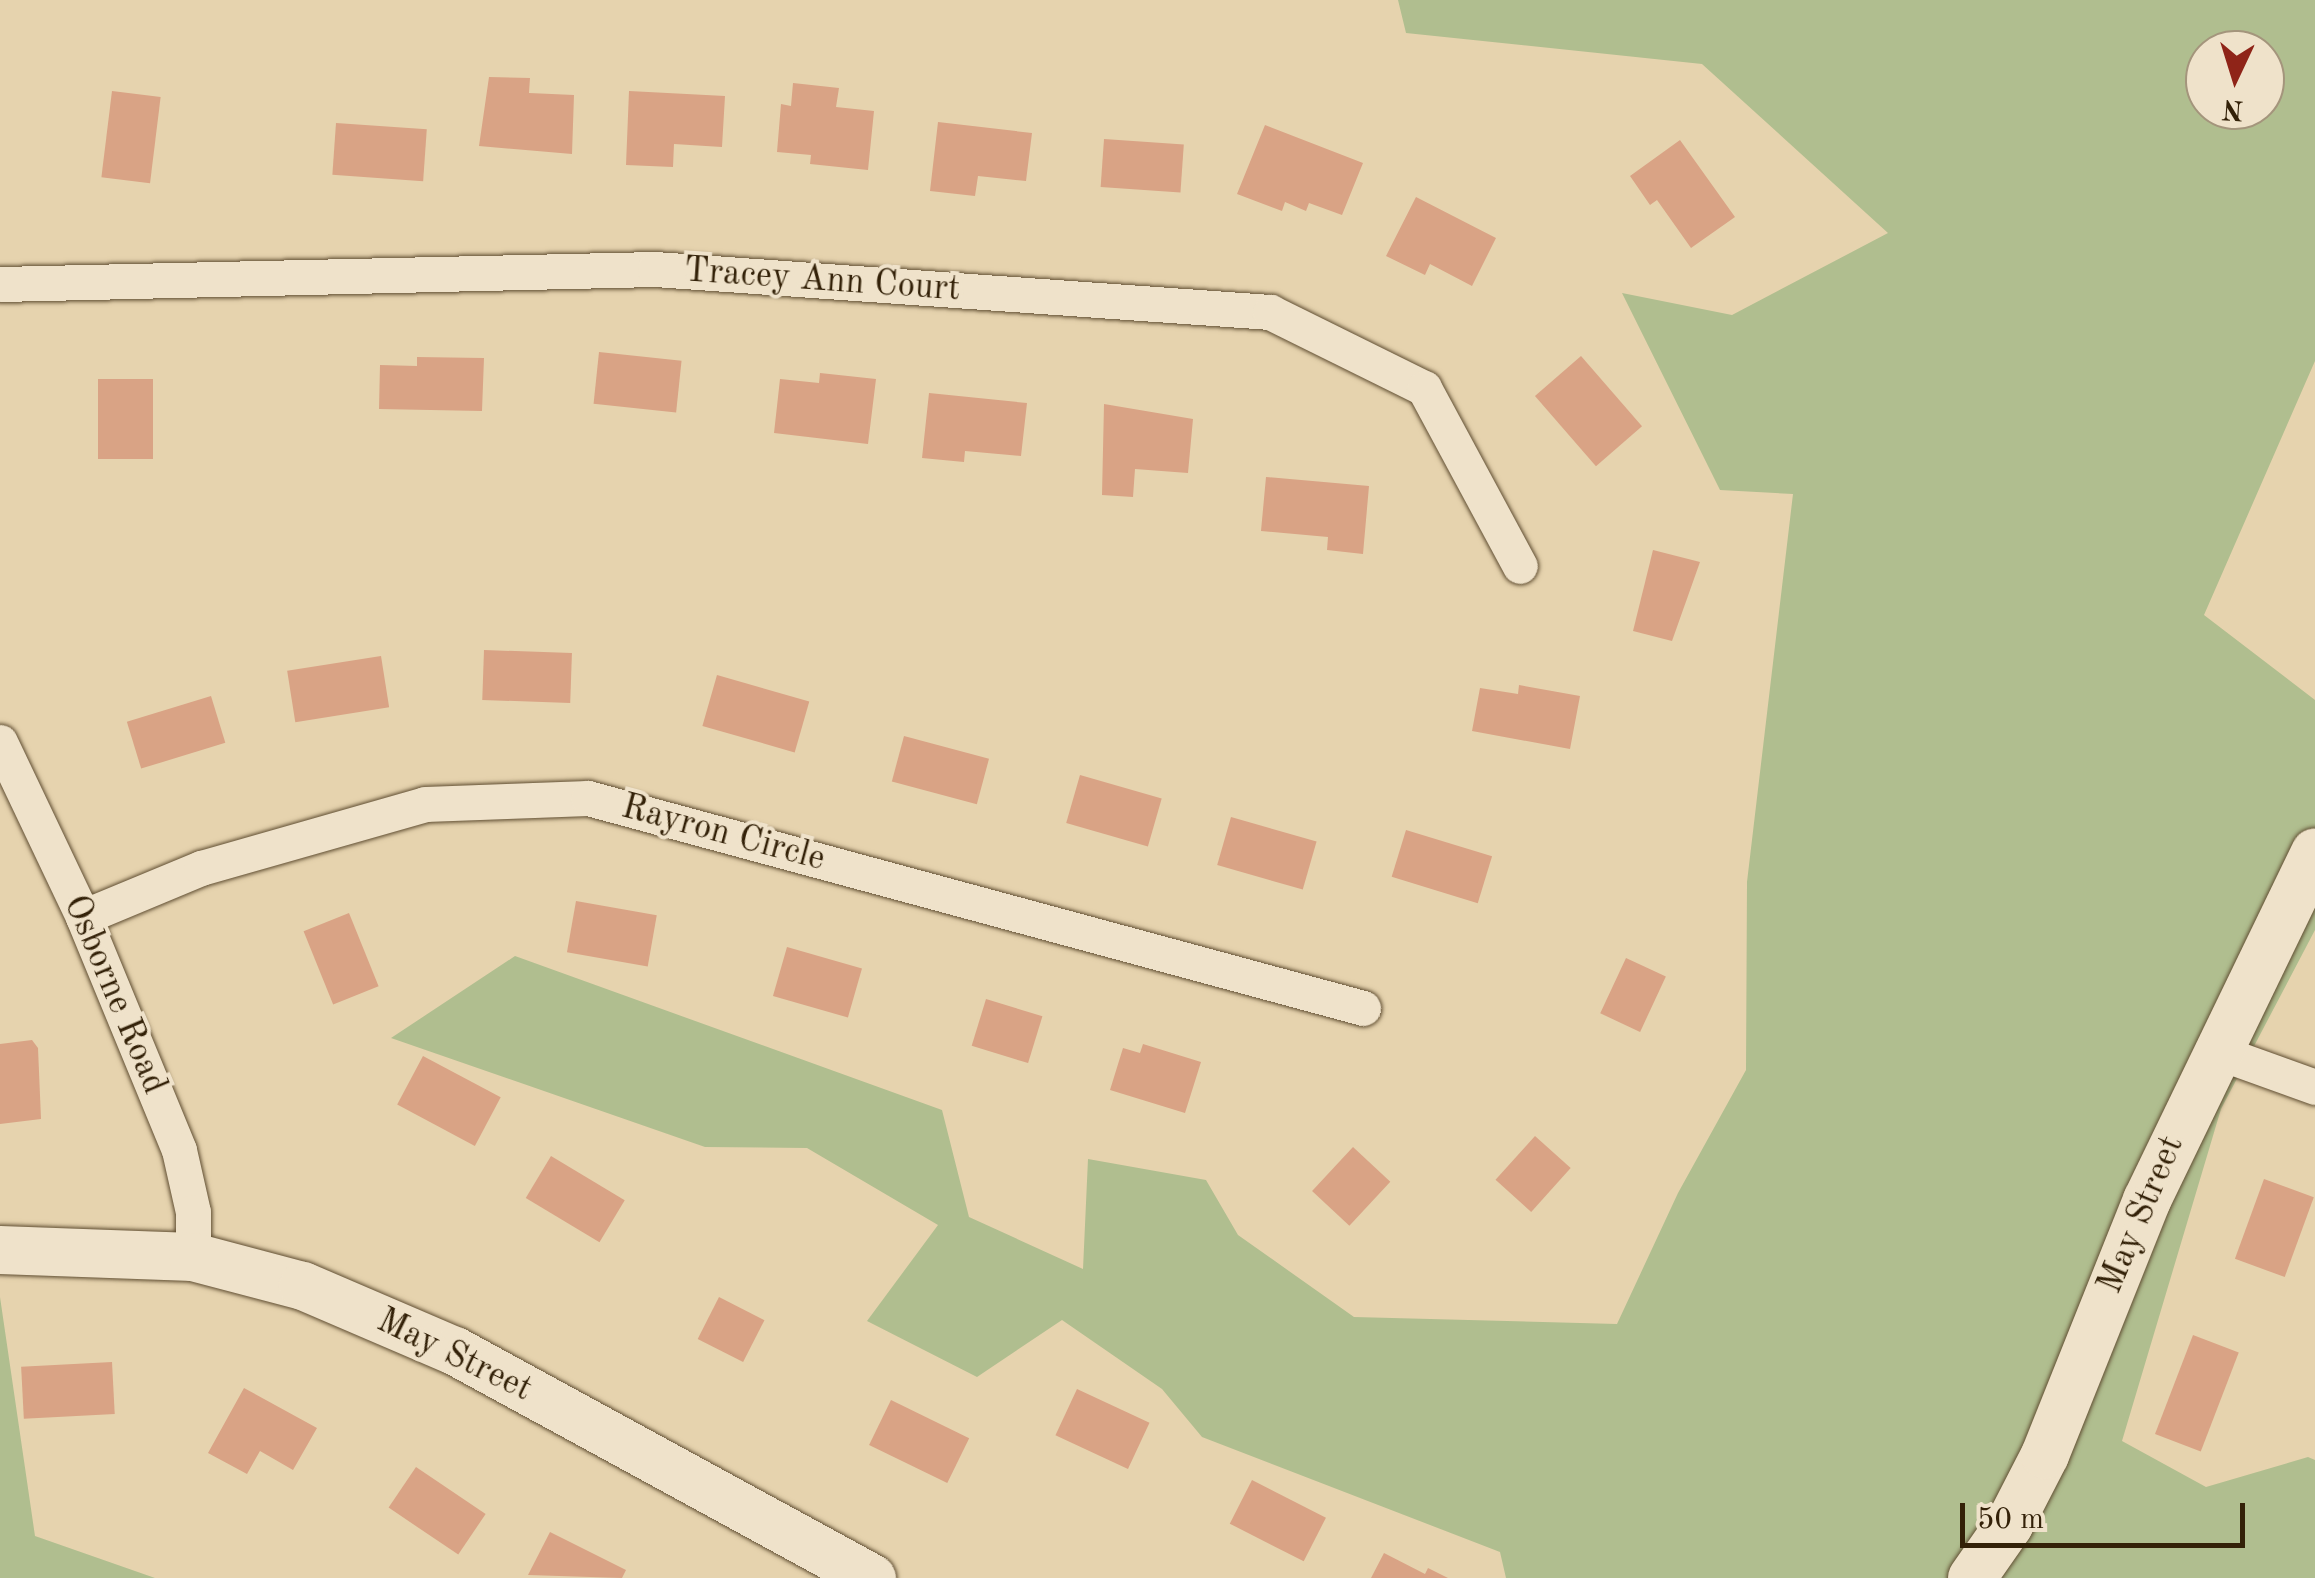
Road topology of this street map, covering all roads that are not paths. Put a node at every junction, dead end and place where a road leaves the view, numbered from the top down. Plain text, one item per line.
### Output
1 (0, 284) edge
2 (1520, 566) dead end
3 (0, 742) edge
4 (2315, 852) edge
5 (83, 917) junction
6 (1363, 1008) dead end
7 (2215, 1050) junction
8 (2315, 1087) edge
9 (0, 1250) edge
10 (194, 1257) junction
11 (872, 1578) edge
12 (1972, 1578) edge

1 - 2 street, Tracey Ann Court
3 - 5 street, Osborne Road
4 - 7 street, May Street
5 - 6 street, Rayron Circle
5 - 10 street, Osborne Road
7 - 8 street
7 - 12 street, May Street
9 - 10 street, May Street
10 - 11 street, May Street

